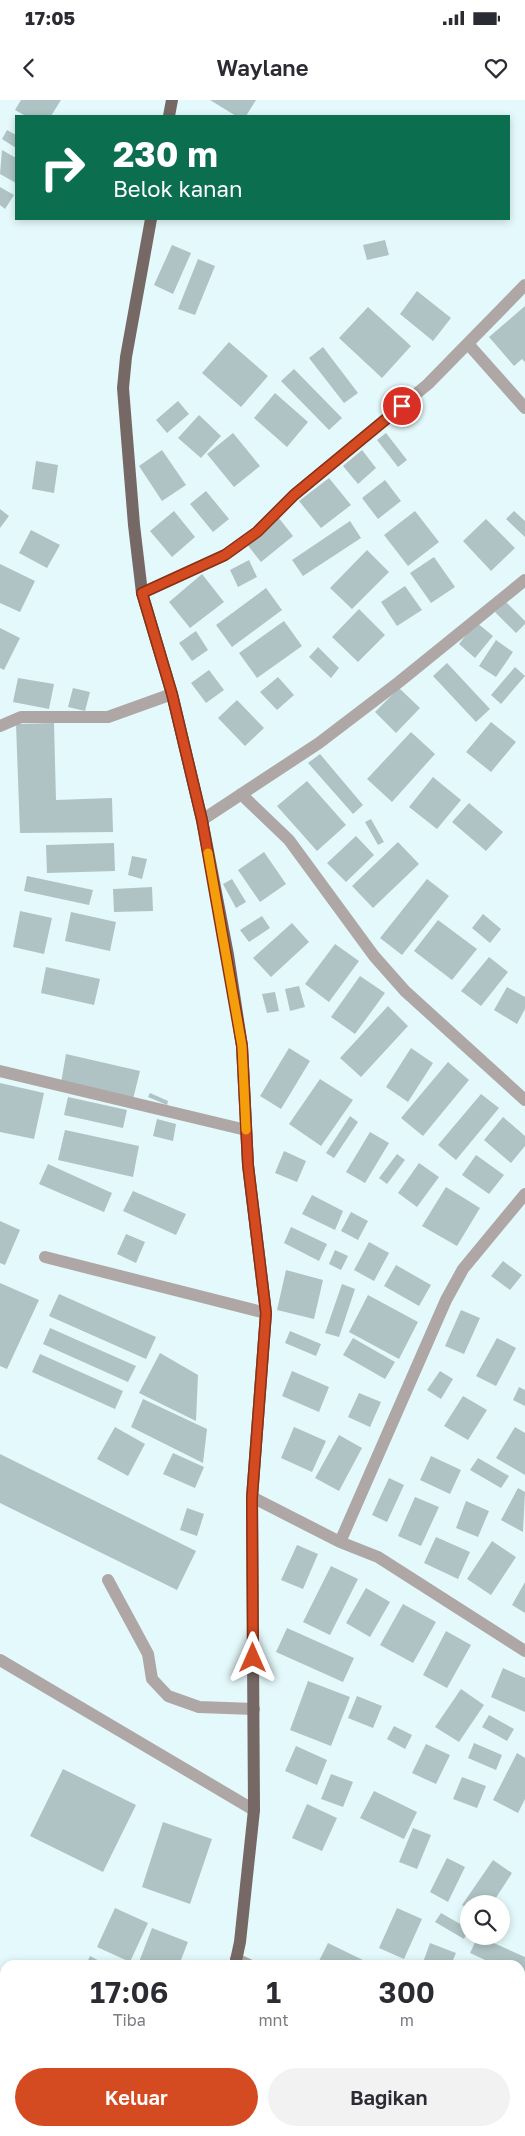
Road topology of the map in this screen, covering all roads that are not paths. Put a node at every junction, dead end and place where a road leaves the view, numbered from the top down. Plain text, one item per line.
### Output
1 (172, 100) edge
2 (169, 115) edge
3 (151, 220) edge
4 (525, 285) edge
5 (469, 345) junction
6 (525, 408) edge
7 (525, 580) edge
8 (142, 593) junction
9 (172, 694) junction
10 (0, 726) edge
11 (241, 794) junction
12 (202, 820) junction
13 (0, 1071) edge
14 (525, 1100) edge
15 (246, 1130) junction
16 (525, 1194) edge
17 (45, 1257) dead end
18 (266, 1313) junction
19 (252, 1498) junction
20 (340, 1542) junction
21 (108, 1580) dead end
22 (525, 1651) edge
23 (0, 1660) edge
24 (254, 1710) junction
25 (254, 1810) junction
26 (235, 1960) edge

1 - 2 main road
3 - 8 main road
4 - 5 street
5 - 6 street
5 - 8 street
7 - 11 street
8 - 9 main road
9 - 10 street
9 - 12 main road
11 - 12 street
11 - 14 street
12 - 15 main road
13 - 15 street
15 - 18 main road
16 - 20 street
17 - 18 street
18 - 19 main road
19 - 20 street
19 - 24 main road
20 - 22 street
21 - 24 street
23 - 25 street
24 - 25 main road
25 - 26 main road

